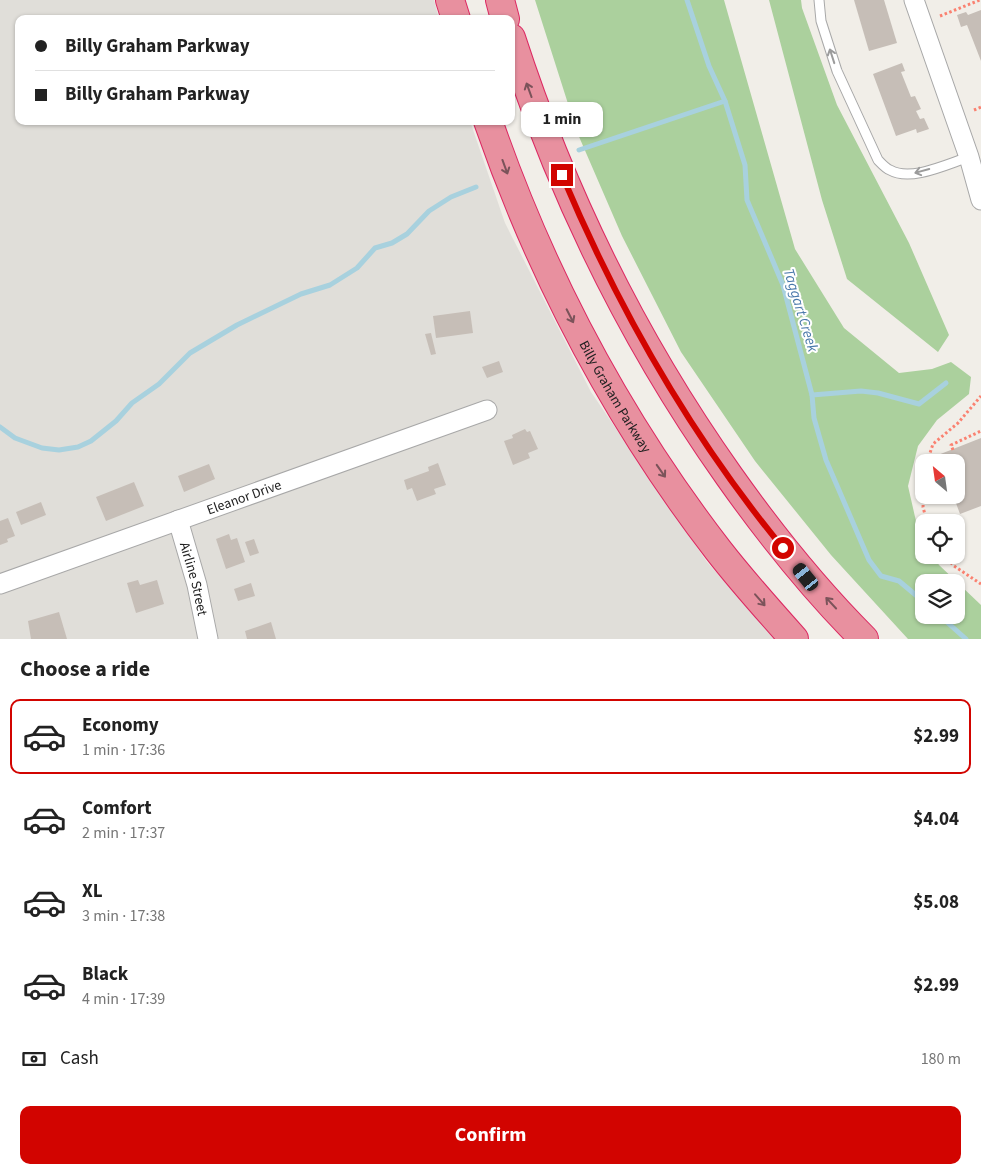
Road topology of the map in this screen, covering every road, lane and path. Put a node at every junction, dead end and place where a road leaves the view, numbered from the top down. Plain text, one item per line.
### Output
1 (450, 0) edge
2 (500, 0) edge
3 (819, 0) edge
4 (914, 0) edge
5 (980, 0) edge
6 (455, 15) edge
7 (504, 15) edge
8 (940, 16) dead end
9 (515, 50) edge
10 (981, 107) edge
11 (974, 110) dead end
12 (489, 125) edge
13 (968, 157) junction
14 (981, 200) edge
15 (981, 396) edge
16 (487, 410) dead end
17 (981, 431) edge
18 (952, 450) dead end
19 (930, 454) edge
20 (178, 520) junction
21 (952, 564) edge
22 (0, 584) edge
23 (981, 584) edge
24 (208, 639) edge
25 (794, 639) edge
26 (864, 639) edge

1 - 6 highway
2 - 7 highway
13 -> 3 lane
4 - 13 street
5 - 8 path
26 -> 9 highway
10 - 11 path
12 -> 25 highway, Billy Graham Parkway
13 - 14 street
15 - 19 path
16 - 20 street, Eleanor Drive
17 - 18 path
20 - 22 street, Eleanor Drive
20 - 24 street, Airline Street
21 - 23 path

